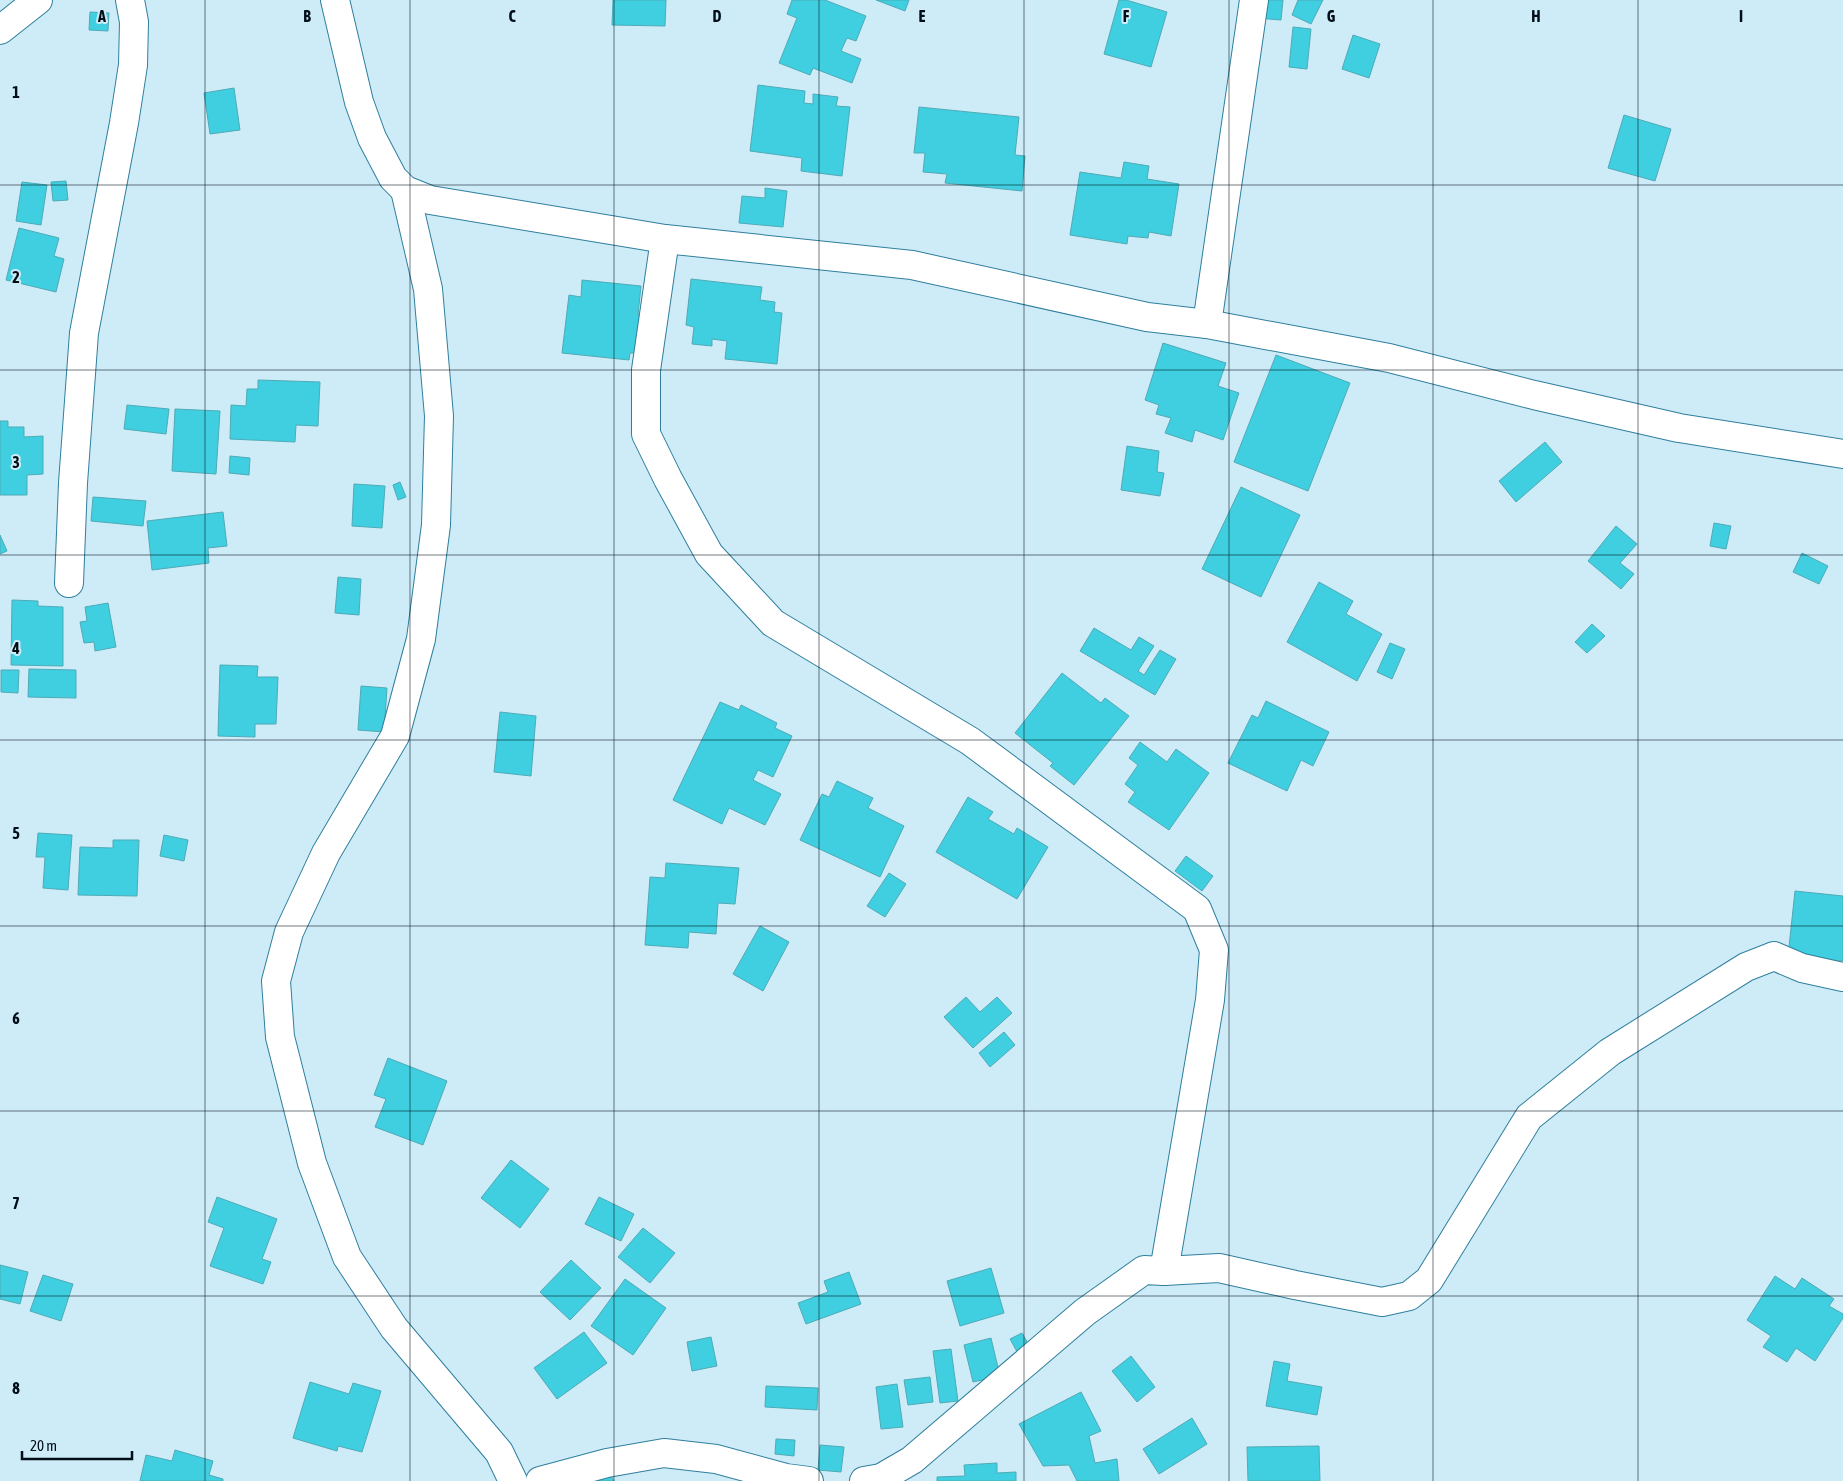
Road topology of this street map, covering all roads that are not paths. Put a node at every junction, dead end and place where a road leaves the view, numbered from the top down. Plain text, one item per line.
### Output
1 (38, 0) edge
2 (130, 0) edge
3 (335, 0) edge
4 (1254, 0) edge
5 (0, 30) edge
6 (405, 190) junction
7 (665, 239) junction
8 (1207, 324) junction
9 (1843, 454) edge
10 (69, 583) dead end
11 (1843, 977) edge
12 (1164, 1271) junction
13 (513, 1481) edge
14 (540, 1481) edge
15 (809, 1481) edge
16 (864, 1481) edge

1 - 5 street
2 - 10 street
3 - 6 street
4 - 8 street
6 - 7 street
6 - 13 street
7 - 8 street
7 - 12 street
8 - 9 street
11 - 12 street
12 - 16 street
14 - 15 street

